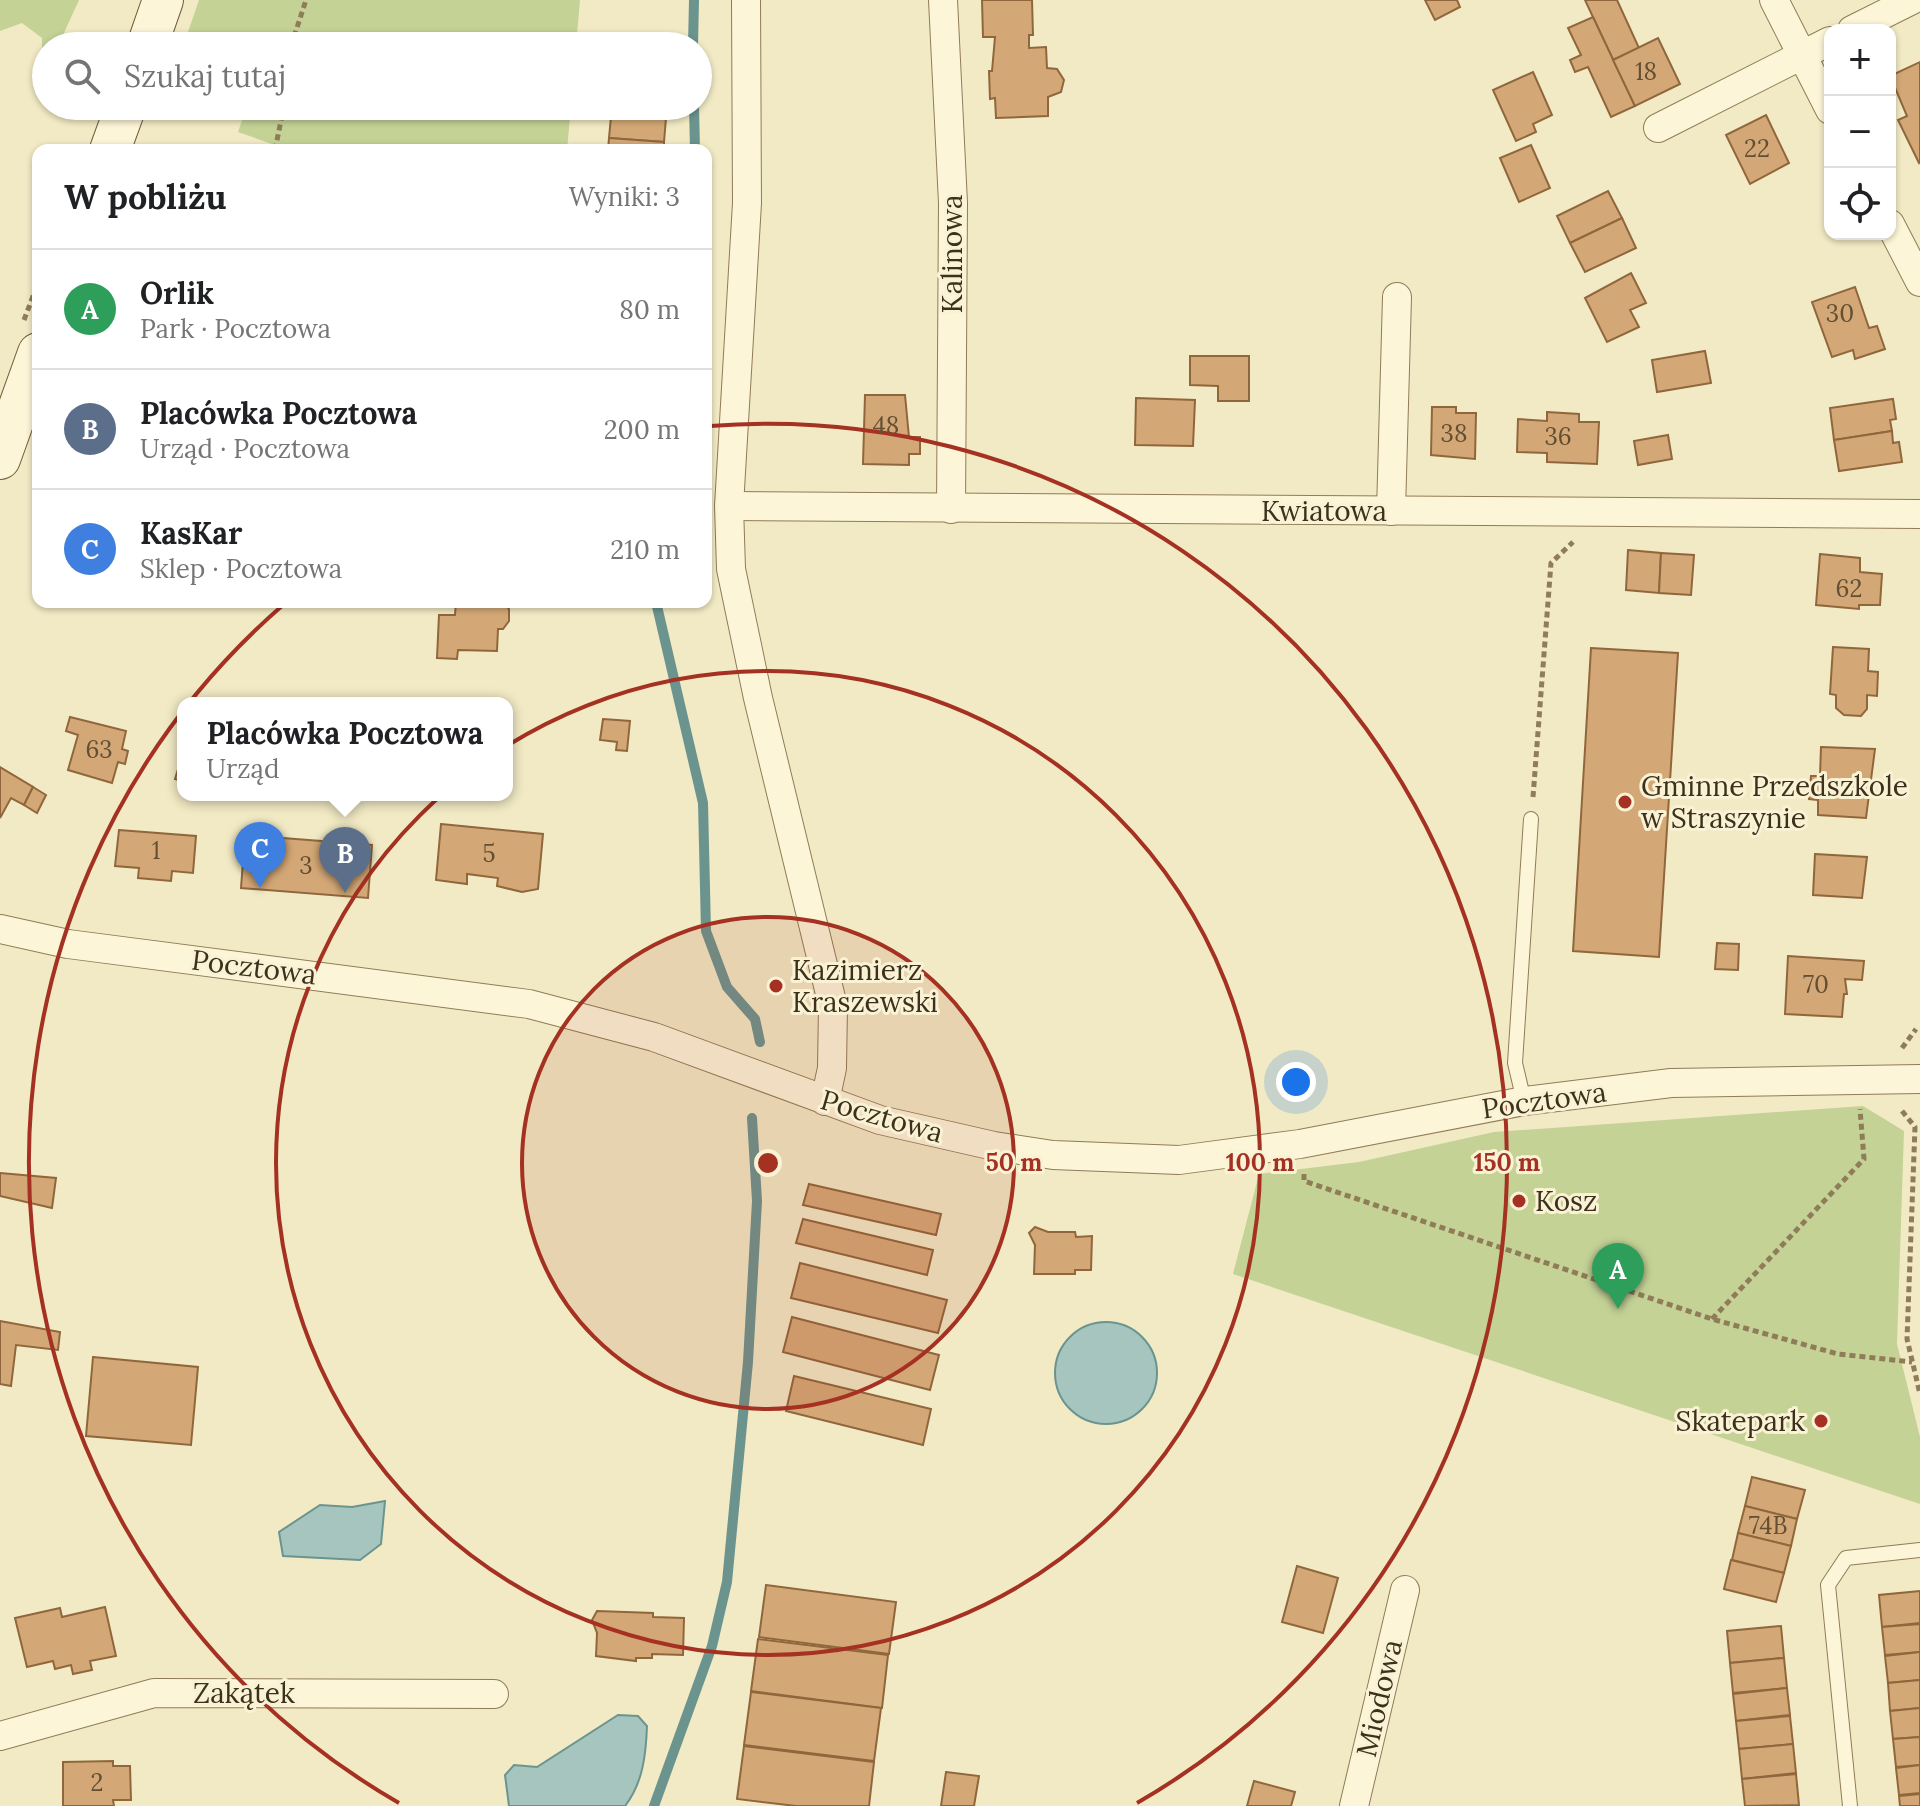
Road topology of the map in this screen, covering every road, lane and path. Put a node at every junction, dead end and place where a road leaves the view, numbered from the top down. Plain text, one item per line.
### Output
1 (163, 0) edge
2 (306, 0) edge
3 (746, 0) edge
4 (943, 0) edge
5 (1774, 0) edge
6 (1912, 0) edge
7 (1864, 24) edge
8 (152, 32) edge
9 (296, 32) edge
10 (1824, 44) edge
11 (1801, 56) junction
12 (1824, 99) edge
13 (121, 120) edge
14 (281, 120) edge
15 (1658, 128) dead end
16 (112, 144) edge
17 (276, 144) edge
18 (1896, 236) edge
19 (1920, 282) edge
20 (1397, 297) dead end
21 (32, 370) edge
22 (0, 459) edge
23 (729, 506) junction
24 (951, 509) junction
25 (1391, 511) junction
26 (1588, 511) junction
27 (1920, 514) edge
28 (1531, 819) joint
29 (0, 929) edge
30 (1920, 1079) edge
31 (1859, 1100) dead end
32 (825, 1101) junction
33 (1524, 1101) junction
34 (1896, 1108) dead end
35 (1303, 1170) dead end
36 (1712, 1319) junction
37 (1912, 1362) junction
38 (1920, 1394) edge
39 (1920, 1550) edge
40 (1405, 1590) dead end
41 (494, 1694) dead end
42 (0, 1736) edge
43 (1354, 1806) edge
44 (1850, 1806) edge

1 - 8 main road
2 - 9 path
3 - 23 street
4 - 24 street, Kalinowa
5 - 11 street
6 - 7 street
10 - 11 street
11 - 12 street
11 - 15 street
13 - 16 main road
14 - 17 path
18 - 19 street
20 - 25 street
21 - 22 main road
23 - 24 street, Kwiatowa
23 - 32 street
24 - 25 street, Kwiatowa
25 - 26 street, Kwiatowa
26 - 27 street, Kwiatowa
26 - 28 path
28 - 33 lane
29 - 32 street, Pocztowa
30 - 33 street, Pocztowa
31 - 36 path
32 - 33 street, Pocztowa
34 - 37 path
35 - 36 path
36 - 37 path
37 - 38 path
39 - 44 lane
40 - 43 street, Miodowa
41 - 42 street, Zakątek

